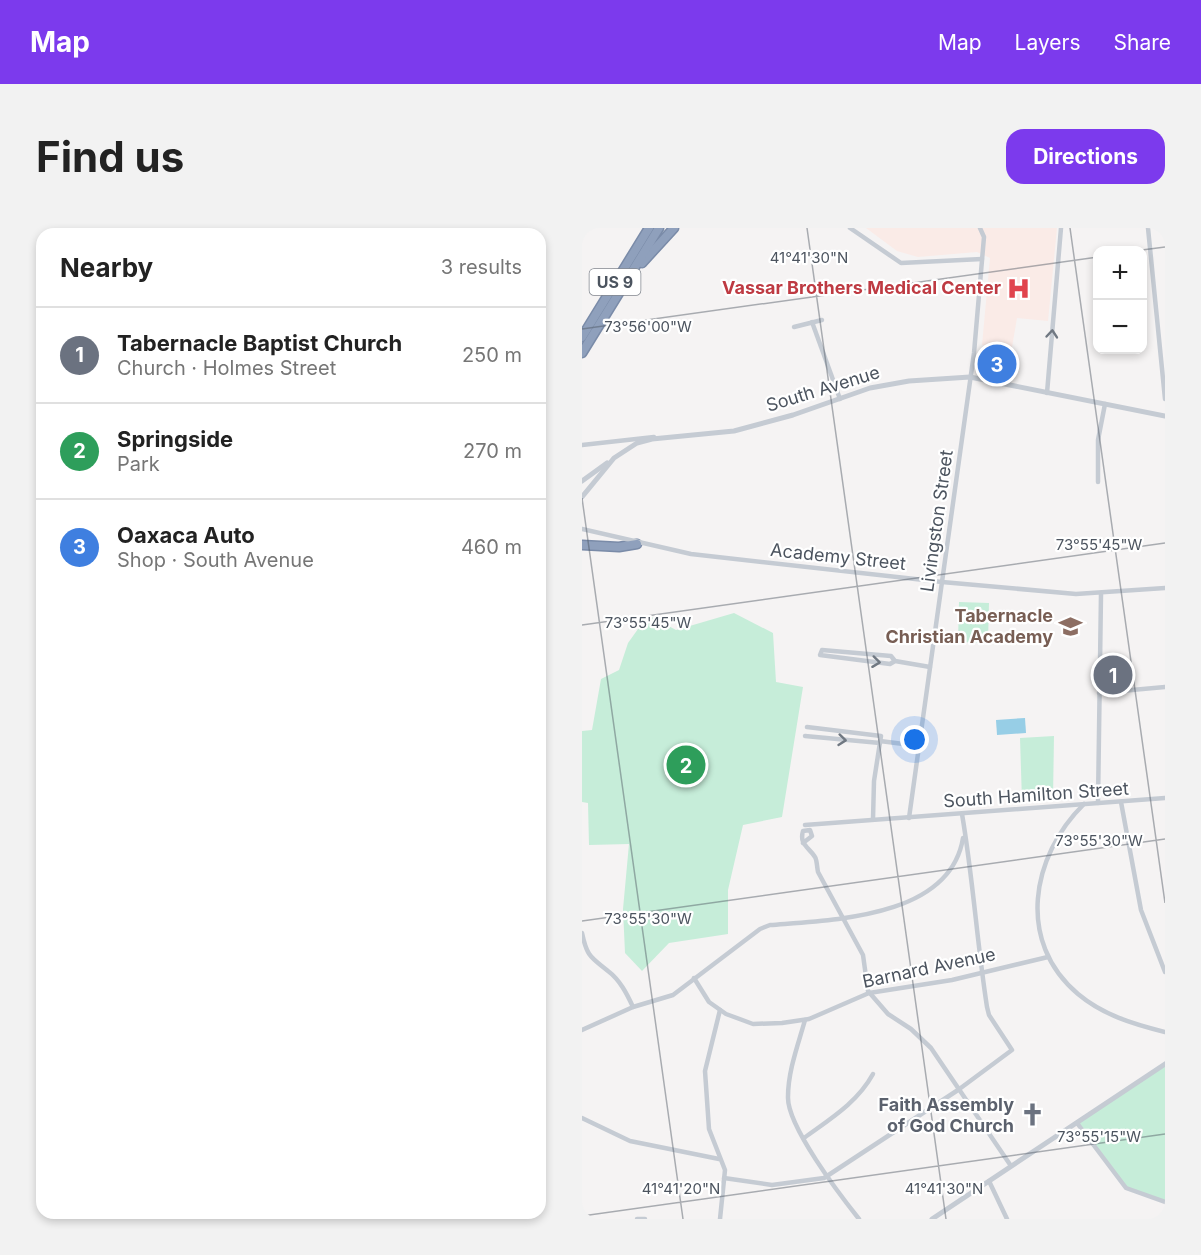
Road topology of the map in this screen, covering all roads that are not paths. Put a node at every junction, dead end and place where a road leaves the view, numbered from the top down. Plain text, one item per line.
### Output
1 (649, 228) edge
2 (659, 228) edge
3 (674, 228) edge
4 (850, 228) edge
5 (980, 228) edge
6 (987, 228) edge
7 (1061, 228) edge
8 (1148, 228) edge
9 (982, 259) junction
10 (628, 279) junction
11 (822, 320) dead end
12 (812, 322) junction
13 (794, 327) dead end
14 (582, 337) edge
15 (582, 353) edge
16 (970, 377) junction
17 (1047, 393) junction
18 (840, 399) junction
19 (1165, 399) edge
20 (1105, 404) junction
21 (1165, 416) edge
22 (659, 438) junction
23 (582, 445) edge
24 (620, 453) junction
25 (582, 481) edge
26 (1098, 482) dead end
27 (582, 497) edge
28 (582, 529) edge
29 (637, 544) junction
30 (582, 545) edge
31 (942, 582) junction
32 (1165, 588) edge
33 (1101, 594) junction
34 (895, 661) junction
35 (930, 667) junction
36 (1165, 687) edge
37 (1099, 693) junction
38 (807, 727) dead end
39 (805, 736) dead end
40 (880, 740) junction
41 (919, 746) junction
42 (1165, 798) edge
43 (1121, 802) junction
44 (1098, 803) junction
45 (1084, 804) junction
46 (962, 814) junction
47 (909, 818) junction
48 (873, 819) junction
49 (805, 825) dead end
50 (965, 829) junction
51 (803, 843) dead end
52 (845, 918) junction
53 (582, 933) edge
54 (1048, 957) junction
55 (982, 971) junction
56 (1165, 972) edge
57 (694, 978) junction
58 (869, 993) junction
59 (633, 1007) junction
60 (720, 1010) junction
61 (805, 1020) junction
62 (582, 1030) edge
63 (1165, 1032) edge
64 (1165, 1064) edge
65 (873, 1074) dead end
66 (958, 1090) junction
67 (582, 1118) edge
68 (1077, 1123) junction
69 (804, 1138) junction
70 (720, 1159) junction
71 (1011, 1166) junction
72 (828, 1176) junction
73 (724, 1178) junction
74 (989, 1181) junction
75 (1165, 1202) edge
76 (637, 1219) edge
77 (645, 1219) edge
78 (720, 1219) edge
79 (859, 1219) edge
80 (932, 1219) edge
81 (1007, 1219) edge

1 - 14 highway, US 9
2 - 10 highway, US 9
3 - 10 highway
4 - 9 street
5 - 6 street
5 - 9 street, Livingston Street
17 -> 7 street
8 - 19 street
9 - 16 street, Livingston Street
10 - 15 highway, US 9
11 - 12 street
12 - 13 street
12 - 18 street
16 - 17 street, South Avenue
16 - 18 street, South Avenue
16 - 31 street, Livingston Street
17 - 20 street, South Avenue
18 - 22 street, South Avenue
20 - 21 street, South Avenue
20 - 26 street
22 - 23 street
22 - 24 street, South Avenue
24 - 25 street
24 - 27 street, South Avenue
28 - 29 street, Academy Street
29 - 30 highway
29 - 31 street, Academy Street
31 - 33 street, Academy Street
31 - 35 street, Livingston Street
32 - 33 street, Academy Street
33 - 37 street
34 -> 34 street
34 - 35 street
35 - 41 street, Livingston Street
36 - 37 street
37 - 44 street
38 - 40 street
39 -> 40 street
40 - 41 street
40 - 48 street
41 - 47 street, Livingston Street
42 - 43 street, South Hamilton Street
43 - 44 street, South Hamilton Street
43 - 56 street
44 - 45 street, South Hamilton Street
45 - 46 street, South Hamilton Street
45 - 54 street
46 - 47 street, South Hamilton Street
46 - 50 street
47 - 48 street, South Hamilton Street
48 - 49 street, South Hamilton Street
50 - 52 street
50 - 55 street
51 - 52 street
52 - 57 street
52 - 58 street
53 - 59 street
54 - 55 street, Barnard Avenue
54 - 63 street
55 - 58 street, Barnard Avenue
55 - 66 street
57 - 59 street
57 - 60 street, Barnard Avenue
58 - 61 street, Barnard Avenue
58 - 66 street
59 - 62 street
60 - 61 street, Barnard Avenue
60 - 70 street
61 - 69 street
64 - 68 street
65 - 69 street
66 - 71 street
66 - 72 street
67 - 70 street
68 - 71 street
68 - 75 street
69 - 72 street
70 - 73 street
71 - 74 street
72 - 73 street
72 - 79 street
73 - 78 street
74 - 80 street
74 - 81 street
76 - 77 street

